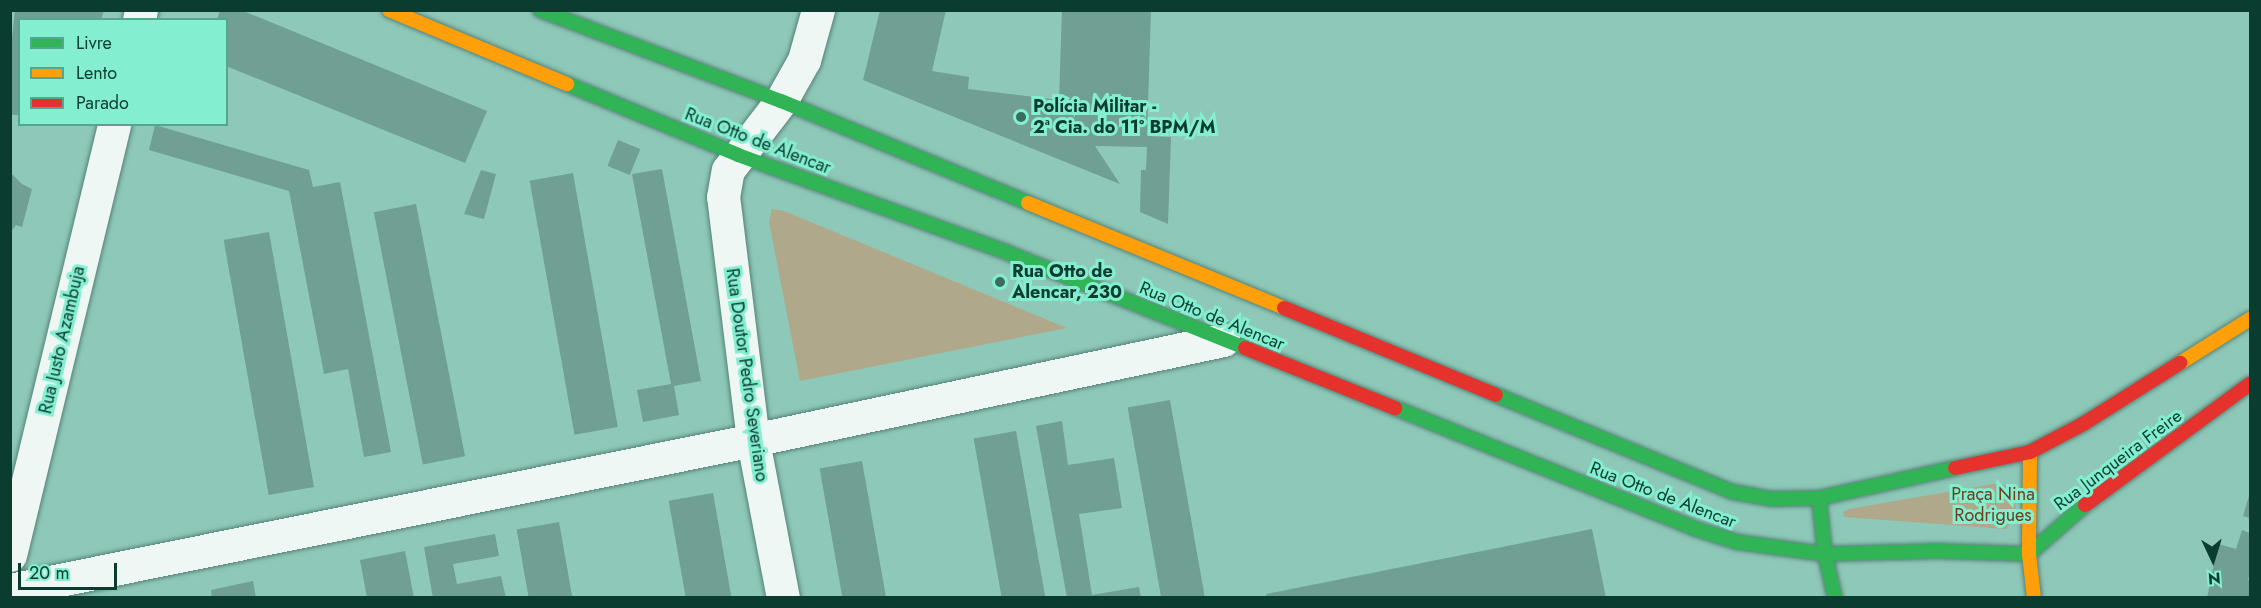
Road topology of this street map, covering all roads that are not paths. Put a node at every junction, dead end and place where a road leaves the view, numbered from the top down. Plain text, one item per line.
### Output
1 (388, 10) edge
2 (540, 10) edge
3 (818, 10) edge
4 (781, 101) junction
5 (114, 126) edge
6 (738, 155) junction
7 (2250, 319) edge
8 (1223, 340) junction
9 (2250, 384) edge
10 (753, 440) junction
11 (2030, 452) junction
12 (1820, 498) junction
13 (1825, 554) junction
14 (2029, 554) junction
15 (10, 555) edge
16 (10, 590) edge
17 (783, 597) edge
18 (1835, 597) edge
19 (2034, 597) edge

1 - 6 main road, Rua Otto de Alencar
2 - 4 main road, Rua Otto de Alencar
3 - 4 street, Rua Doutor Pedro Severiano
4 - 6 street, Rua Doutor Pedro Severiano
4 - 12 main road, Rua Otto de Alencar
5 - 15 street, Rua Justo Azambuja
6 - 8 main road, Rua Otto de Alencar
6 - 10 street, Rua Doutor Pedro Severiano
7 - 11 main road
8 - 10 street
8 - 13 main road, Rua Otto de Alencar
9 - 14 main road, Rua Junqueira Freire
10 - 16 street
10 - 17 street, Rua Doutor Pedro Severiano
11 - 12 main road
11 - 14 main road
12 - 13 main road
13 - 14 main road
13 - 18 main road
14 - 19 main road

